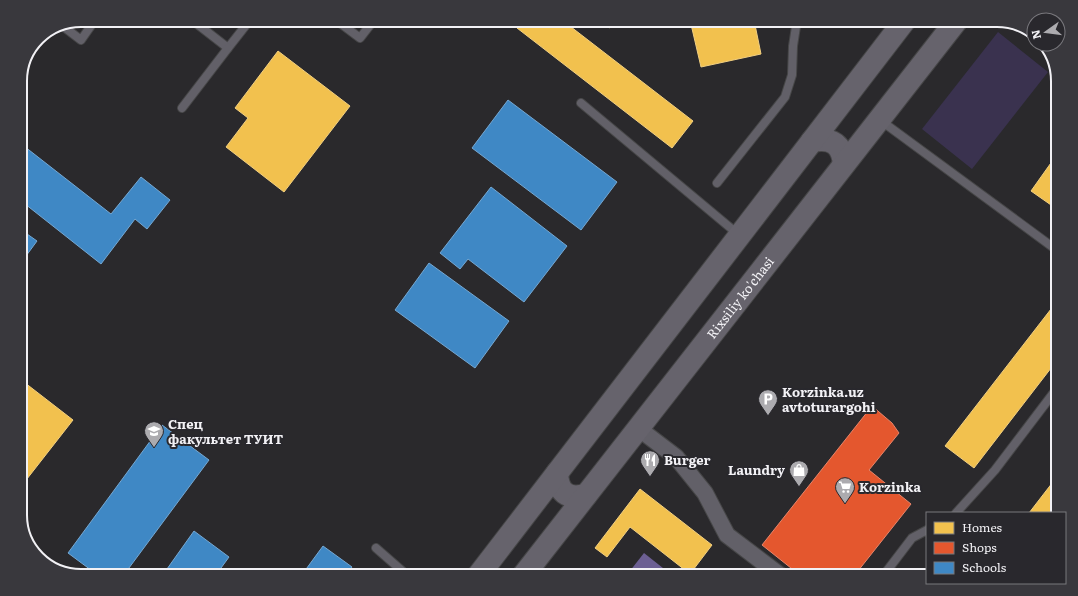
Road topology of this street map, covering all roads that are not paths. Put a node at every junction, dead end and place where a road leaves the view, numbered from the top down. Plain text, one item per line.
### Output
1 (90, 27) edge
2 (201, 27) edge
3 (244, 27) edge
4 (345, 27) edge
5 (369, 27) edge
6 (796, 27) edge
7 (897, 27) edge
8 (952, 27) edge
9 (67, 29) edge
10 (228, 48) junction
11 (581, 103) dead end
12 (182, 108) dead end
13 (879, 120) junction
14 (812, 141) junction
15 (844, 164) junction
16 (716, 183) dead end
17 (740, 235) junction
18 (1051, 246) edge
19 (1051, 400) edge
20 (638, 428) junction
21 (557, 473) junction
22 (586, 495) junction
23 (957, 512) edge
24 (926, 531) edge
25 (376, 548) dead end
26 (400, 569) edge
27 (483, 569) edge
28 (528, 569) edge
29 (772, 569) edge
30 (888, 569) edge

1 - 9 lane
2 - 10 lane
3 - 10 lane
4 - 5 lane
6 - 16 lane
7 - 14 main road
8 - 13 main road, Rixsiliy ko'chasi
10 - 12 lane
11 - 17 lane
13 - 15 main road, Rixsiliy ko'chasi
13 - 18 lane
14 - 15 main road
14 - 17 main road
15 - 20 main road, Rixsiliy ko'chasi
17 - 21 main road
19 - 23 lane
20 - 22 main road, Rixsiliy ko'chasi
20 - 29 street
21 - 22 main road
21 - 27 main road
22 - 28 main road, Rixsiliy ko'chasi
24 - 30 lane
25 - 26 lane

